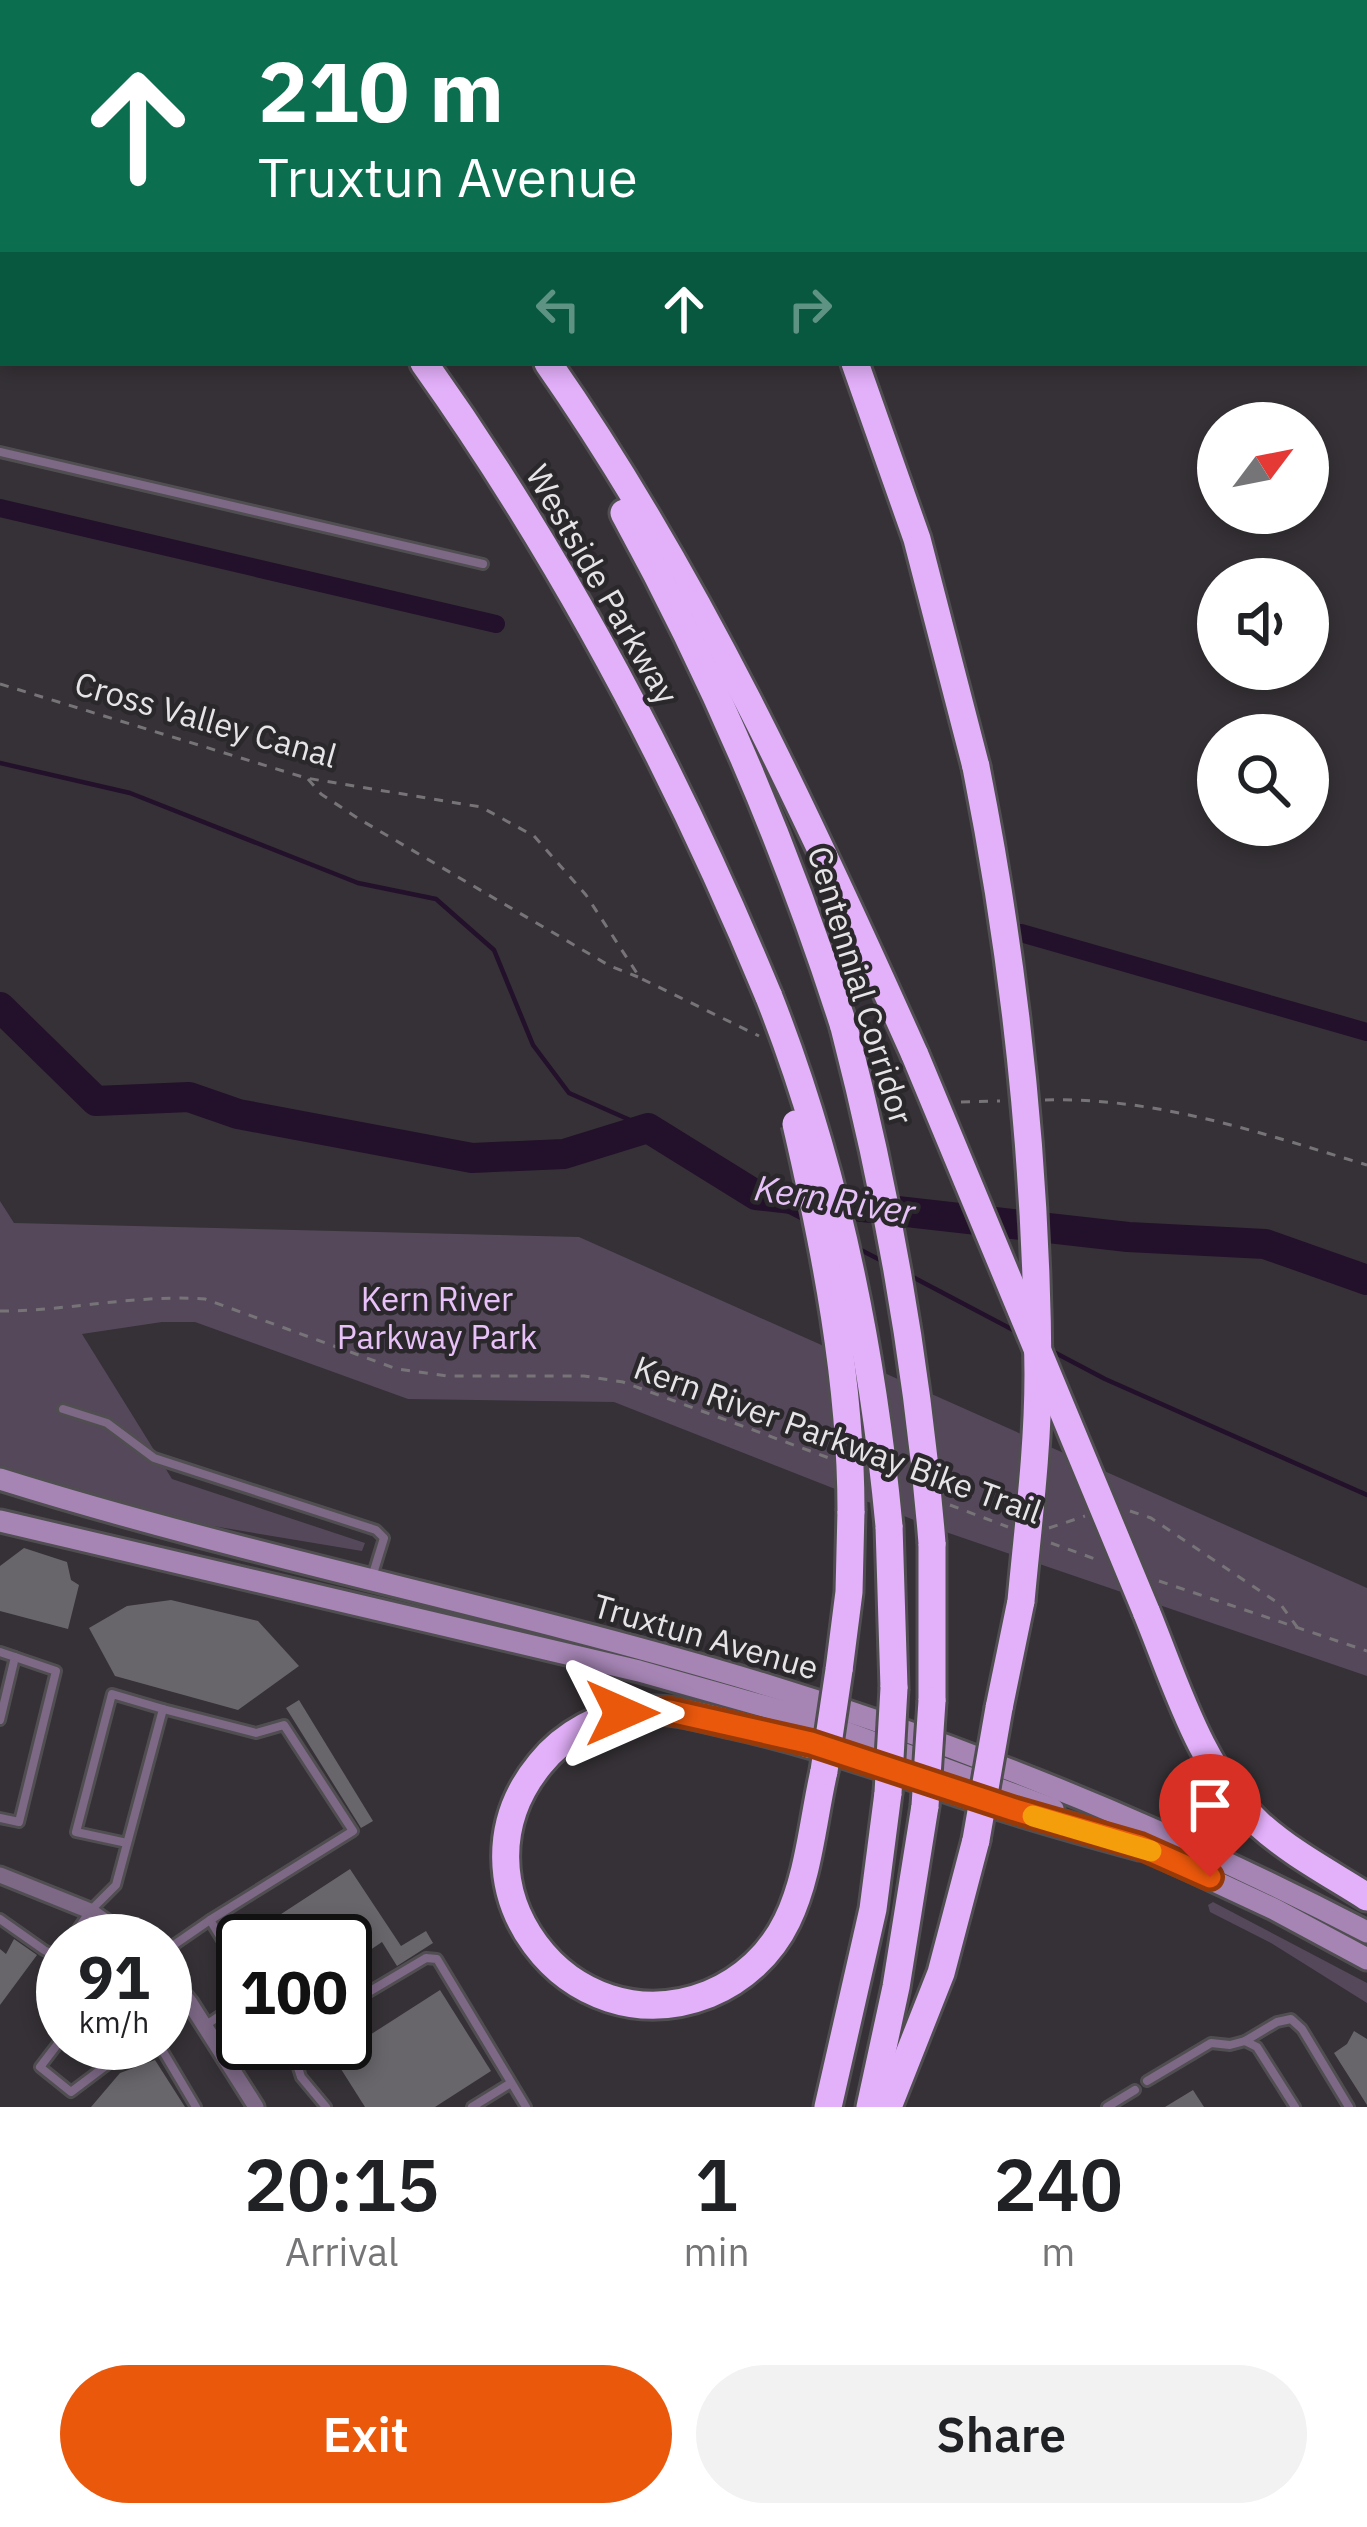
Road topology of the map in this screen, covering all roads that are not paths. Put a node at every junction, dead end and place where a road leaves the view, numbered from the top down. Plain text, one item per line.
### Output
1 (426, 366) edge
2 (546, 366) edge
3 (546, 366) edge
4 (856, 366) edge
5 (0, 452) edge
6 (483, 564) dead end
7 (764, 995) junction
8 (63, 1409) dead end
9 (0, 1479) edge
10 (0, 1494) edge
11 (93, 1508) junction
12 (0, 1521) edge
13 (214, 1573) junction
14 (371, 1578) junction
15 (0, 1652) edge
16 (15, 1657) junction
17 (163, 1709) junction
18 (0, 1720) edge
19 (0, 1818) edge
20 (128, 1843) junction
21 (1140, 1846) junction
22 (0, 1875) edge
23 (1367, 1898) edge
24 (90, 1911) junction
25 (88, 1914) edge
26 (94, 1914) edge
27 (0, 1919) edge
28 (211, 1920) junction
29 (216, 1928) edge
30 (1367, 1932) edge
31 (192, 1933) edge
32 (36, 1944) edge
33 (1367, 1959) edge
34 (372, 1990) edge
35 (193, 2007) edge
36 (216, 2018) edge
37 (205, 2026) junction
38 (1245, 2041) junction
39 (44, 2070) edge
40 (100, 2070) edge
41 (174, 2070) edge
42 (300, 2070) edge
43 (1147, 2081) dead end
44 (511, 2083) junction
45 (1135, 2090) dead end
46 (196, 2107) edge
47 (256, 2107) edge
48 (326, 2107) edge
49 (472, 2107) edge
50 (526, 2107) edge
51 (828, 2107) edge
52 (870, 2107) edge
53 (888, 2107) edge
54 (1107, 2107) edge
55 (1295, 2107) edge
56 (1349, 2107) edge

1 - 7 highway, Westside Parkway
2 - 52 highway, Centennial Corridor, bridge
3 - 23 highway, bridge
4 - 53 highway, bridge
5 - 6 lane
7 - 21 highway, bridge
7 - 51 highway, bridge
8 - 14 lane
9 - 11 main road, Truxtun Avenue
10 - 11 main road
11 - 14 main road, Truxtun Avenue
12 - 13 main road, Truxtun Avenue
13 - 14 main road
13 - 21 main road, Truxtun Avenue
14 - 30 main road, Truxtun Avenue
15 - 16 lane
16 - 18 lane
16 - 19 lane
17 - 20 lane
17 - 20 lane
17 - 28 lane
20 - 24 lane
21 - 33 main road, Truxtun Avenue
22 - 24 street
24 - 25 lane
24 - 26 street
27 - 32 lane
28 - 29 lane
28 - 31 lane
34 - 44 lane
35 - 37 street
36 - 37 lane
37 - 47 street
38 - 43 lane
38 - 55 lane
38 - 56 lane
39 - 40 lane
41 - 46 lane
42 - 48 lane
44 - 49 lane
44 - 50 lane
45 - 54 lane

